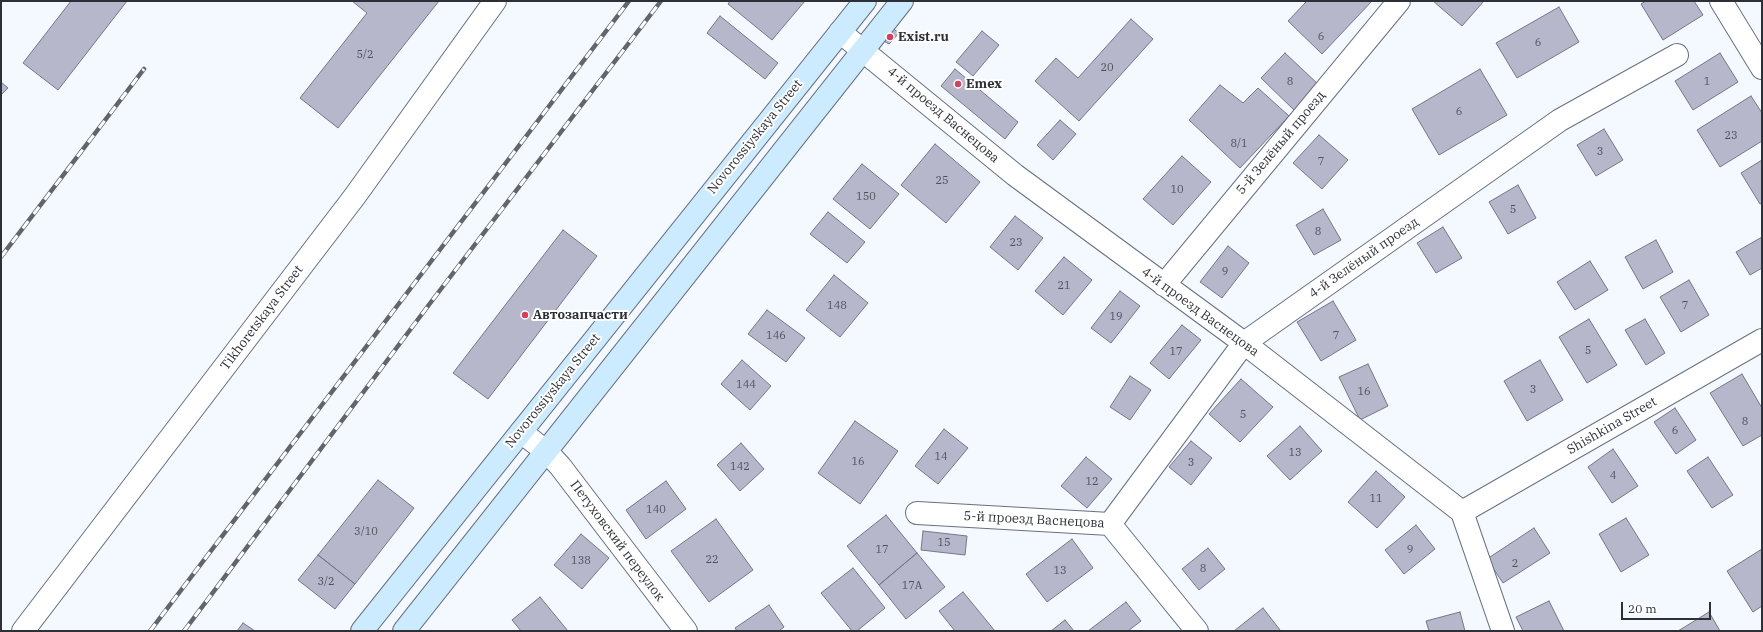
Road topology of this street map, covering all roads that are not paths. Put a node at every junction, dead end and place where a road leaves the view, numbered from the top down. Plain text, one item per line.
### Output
1 (495, 1) edge
2 (865, 1) edge
3 (902, 1) edge
4 (1399, 1) edge
5 (1721, 1) edge
6 (840, 32) junction
7 (863, 49) junction
8 (1677, 55) dead end
9 (1762, 68) edge
10 (1164, 284) junction
11 (1762, 340) edge
12 (1244, 343) junction
13 (520, 432) junction
14 (547, 452) junction
15 (1462, 512) junction
16 (917, 514) dead end
17 (1110, 524) junction
18 (23, 631) edge
19 (362, 631) edge
20 (404, 631) edge
21 (686, 631) edge
22 (1197, 631) edge
23 (1503, 631) edge

1 - 18 street, Tikhoretskaya Street
2 - 6 main road, Novorossiyskaya Street
3 - 7 main road
4 - 10 street, 5-й Зелёный проезд
5 - 9 street
6 - 7 street, 4-й проезд Васнецова
6 - 13 main road, Novorossiyskaya Street
7 - 10 street, 4-й проезд Васнецова
7 - 14 main road
8 - 12 street, 4-й Зелёный проезд
10 - 12 street, 4-й проезд Васнецова
11 - 15 street, Shishkina Street
12 - 15 street, 4-й проезд Васнецова
12 - 17 street, 4-й Зелёный проезд
13 - 14 street, Петуховский переулок
13 - 19 main road, Novorossiyskaya Street
14 - 20 main road
14 - 21 street, Петуховский переулок
15 - 23 street
16 - 17 street, 5-й проезд Васнецова
17 - 22 street, 5-й проезд Васнецова

